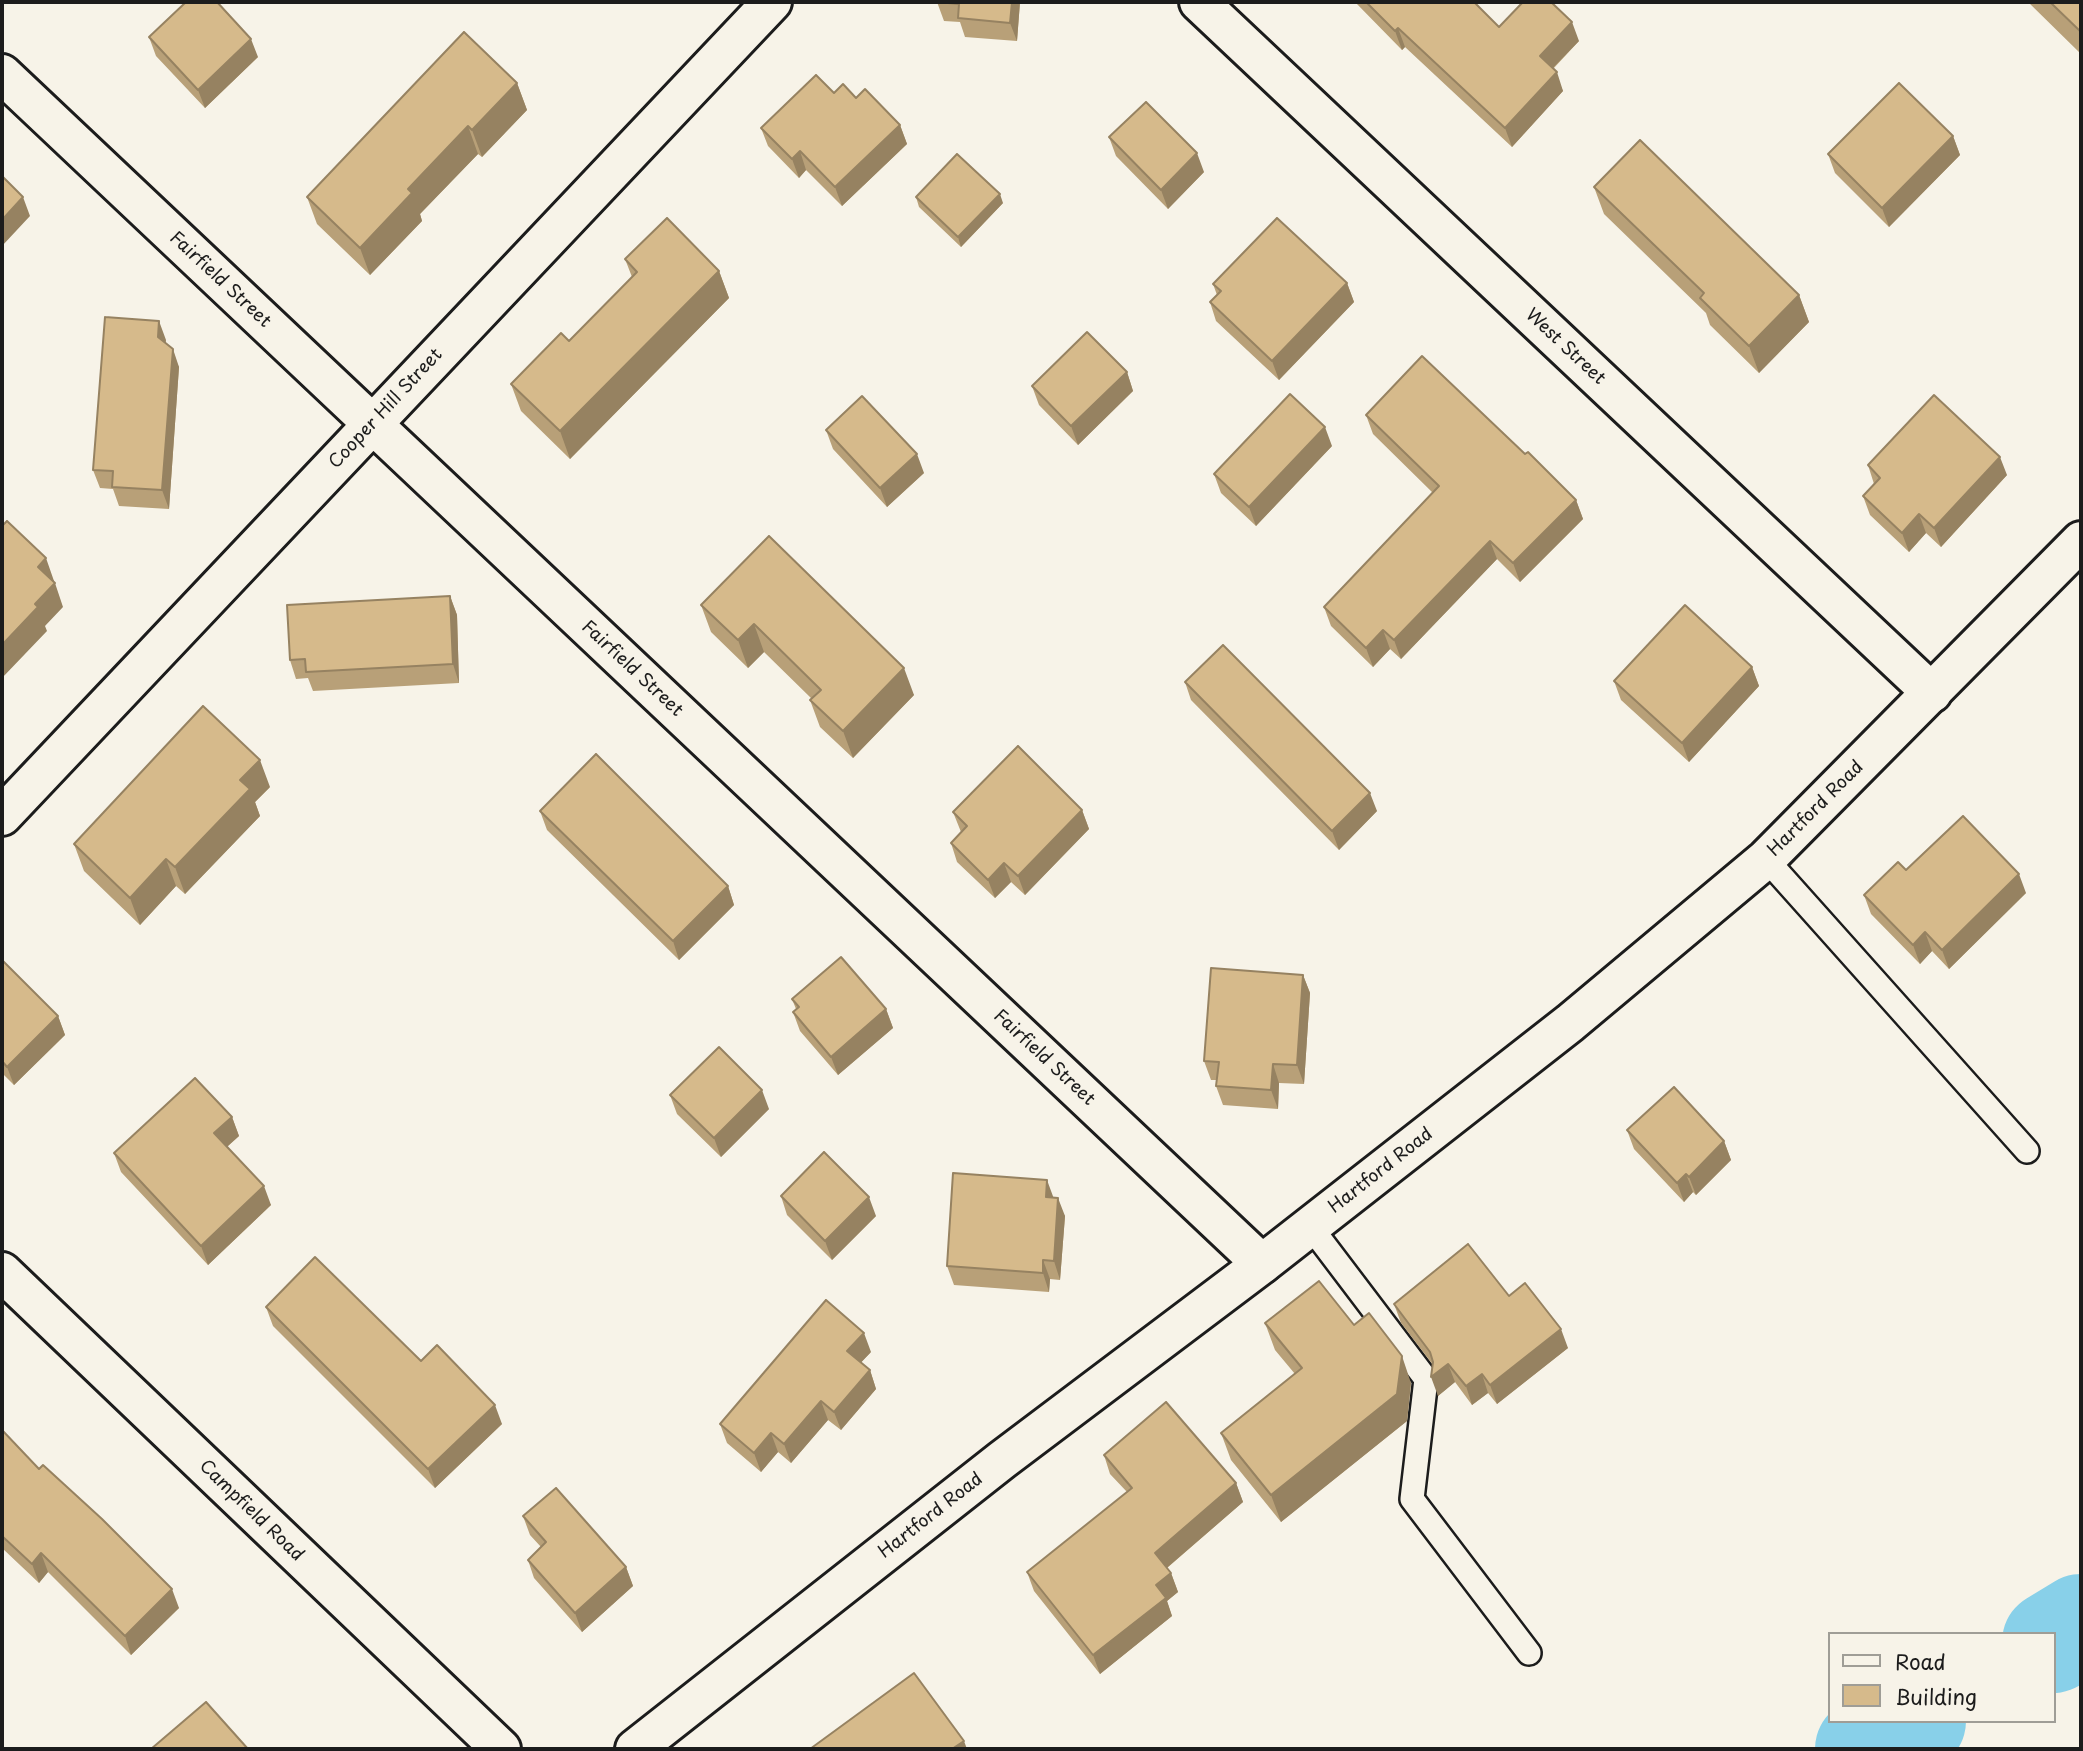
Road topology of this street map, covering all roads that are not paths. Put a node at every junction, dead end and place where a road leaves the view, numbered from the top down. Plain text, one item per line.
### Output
1 (772, 2) edge
2 (1199, 2) edge
3 (2, 74) edge
4 (372, 424) junction
5 (2081, 541) edge
6 (1932, 693) junction
7 (2, 817) edge
8 (1766, 859) junction
9 (2027, 1150) dead end
10 (1310, 1226) junction
11 (1262, 1264) junction
12 (2, 1272) edge
13 (1529, 1653) dead end
14 (501, 1749) edge
15 (635, 1749) edge

1 - 4 street, Cooper Hill Street
2 - 6 street, West Street
3 - 4 street, Fairfield Street
4 - 7 street, Cooper Hill Street
4 - 11 street, Fairfield Street
5 - 6 street, Hartford Road
6 - 8 street, Hartford Road
8 - 9 lane
8 - 10 street, Hartford Road
10 - 11 street, Hartford Road
10 - 13 lane
11 - 15 street, Hartford Road
12 - 14 street, Campfield Road

